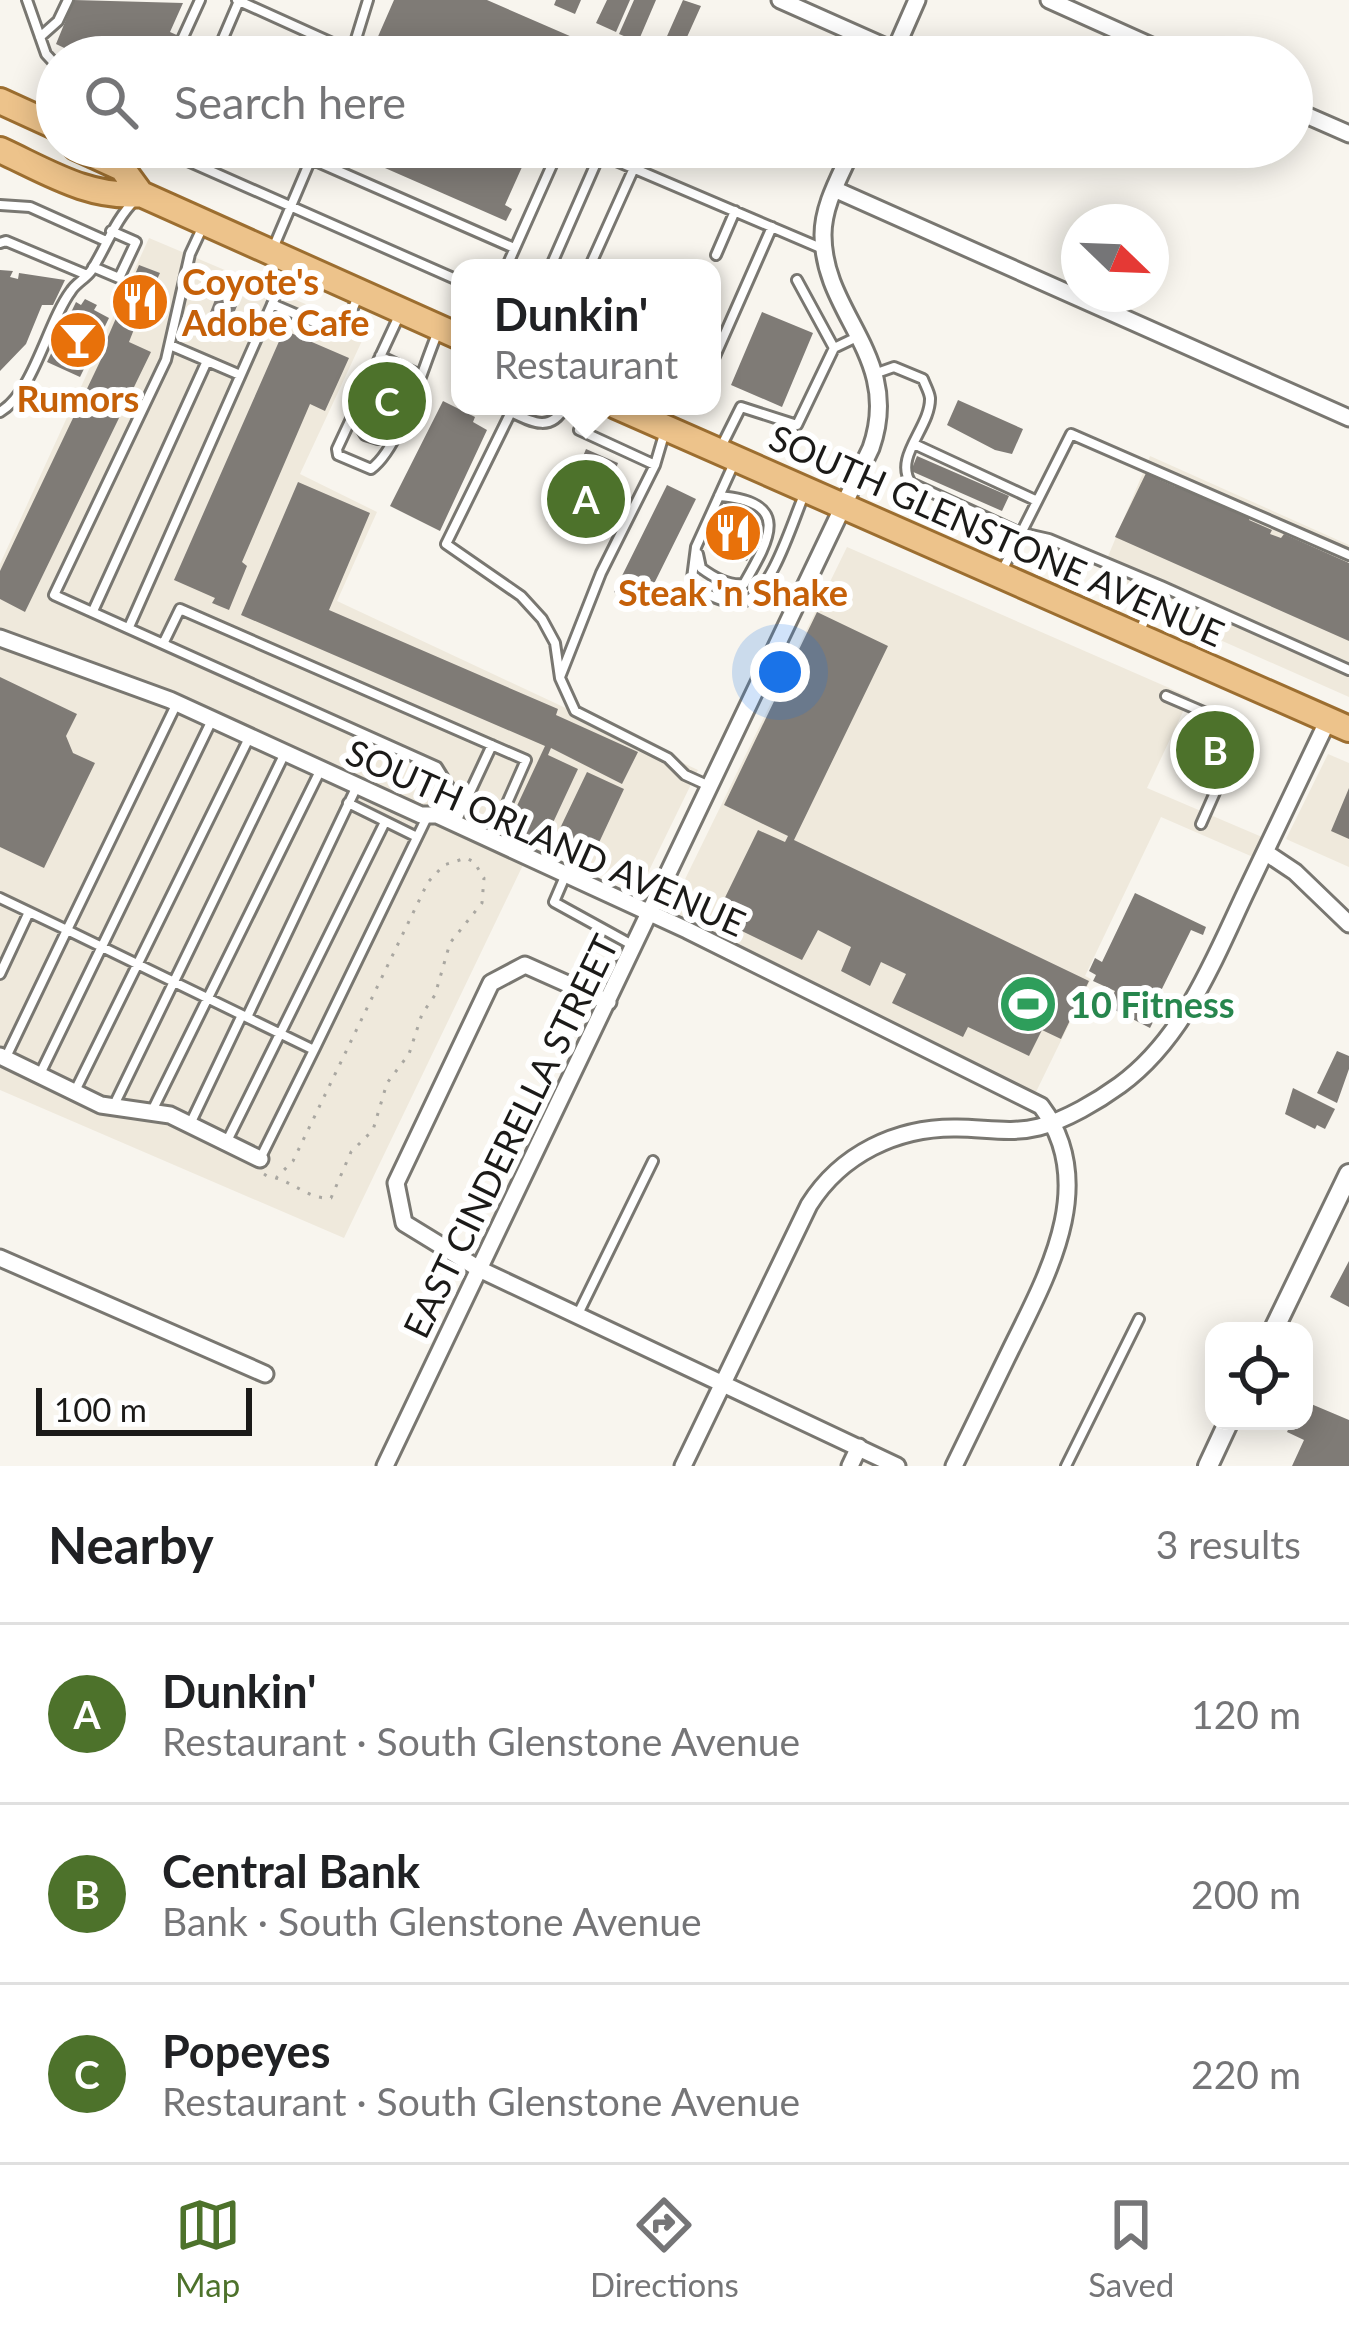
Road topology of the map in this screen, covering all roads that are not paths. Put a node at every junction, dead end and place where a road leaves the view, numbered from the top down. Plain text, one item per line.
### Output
1 (27, 0) edge
2 (68, 0) edge
3 (200, 0) edge
4 (239, 0) edge
5 (368, 0) edge
6 (780, 0) edge
7 (917, 0) edge
8 (1048, 0) edge
9 (40, 36) edge
10 (41, 36) edge
11 (184, 36) edge
12 (224, 36) edge
13 (314, 36) edge
14 (357, 36) edge
15 (856, 36) edge
16 (902, 36) edge
17 (1129, 36) edge
18 (0, 100) edge
19 (0, 113) edge
20 (36, 117) edge
21 (1313, 118) edge
22 (36, 129) edge
23 (1349, 134) edge
24 (4, 153) edge
25 (36, 167) edge
26 (37, 168) edge
27 (120, 168) edge
28 (203, 168) edge
29 (307, 168) edge
30 (332, 168) edge
31 (550, 168) edge
32 (595, 168) edge
33 (634, 168) joint
34 (844, 168) edge
35 (835, 189) junction
36 (141, 194) junction
37 (0, 205) edge
38 (291, 207) junction
39 (735, 211) junction
40 (205, 223) junction
41 (772, 227) junction
42 (111, 230) junction
43 (106, 241) junction
44 (0, 243) edge
45 (514, 248) junction
46 (824, 249) junction
47 (716, 255) dead end
48 (281, 257) junction
49 (510, 259) edge
50 (554, 259) edge
51 (593, 259) edge
52 (90, 272) junction
53 (451, 277) edge
54 (796, 280) dead end
55 (360, 292) junction
56 (272, 304) junction
57 (401, 311) junction
58 (450, 332) edge
59 (860, 335) junction
60 (721, 343) edge
61 (170, 345) junction
62 (834, 348) junction
63 (380, 356) junction
64 (207, 361) junction
65 (874, 374) junction
66 (240, 375) junction
67 (420, 375) junction
68 (0, 412) edge
69 (510, 415) edge
70 (518, 415) edge
71 (560, 415) edge
72 (652, 417) edge
73 (1349, 418) edge
74 (579, 430) dead end
75 (914, 444) junction
76 (727, 456) junction
77 (655, 465) junction
78 (806, 490) junction
79 (719, 496) junction
80 (1035, 500) junction
81 (844, 507) junction
82 (772, 522) junction
83 (1018, 532) junction
84 (784, 542) junction
85 (696, 547) junction
86 (1349, 556) edge
87 (1000, 576) junction
88 (1161, 586) junction
89 (94, 611) junction
90 (129, 627) junction
91 (1137, 636) junction
92 (0, 638) edge
93 (163, 644) junction
94 (1349, 670) edge
95 (560, 678) junction
96 (1166, 696) dead end
97 (177, 703) junction
98 (212, 720) junction
99 (1339, 725) edge
100 (250, 737) junction
101 (492, 745) junction
102 (285, 753) junction
103 (321, 769) junction
104 (357, 786) junction
105 (711, 786) junction
106 (450, 788) junction
107 (468, 796) junction
108 (347, 803) junction
109 (432, 815) junction
110 (385, 822) junction
111 (455, 823) junction
112 (1201, 824) dead end
113 (417, 837) junction
114 (491, 838) junction
115 (1265, 852) junction
116 (566, 873) junction
117 (0, 898) edge
118 (29, 912) junction
119 (650, 914) junction
120 (1349, 923) edge
121 (68, 930) junction
122 (634, 946) junction
123 (102, 947) junction
124 (138, 964) junction
125 (0, 974) edge
126 (172, 981) junction
127 (208, 999) junction
128 (608, 1002) junction
129 (244, 1016) junction
130 (280, 1034) junction
131 (314, 1050) junction
132 (3, 1057) edge
133 (40, 1075) junction
134 (74, 1092) junction
135 (113, 1106) junction
136 (152, 1112) junction
137 (1052, 1120) junction
138 (190, 1125) junction
139 (226, 1142) junction
140 (260, 1159) joint
141 (653, 1161) dead end
142 (1349, 1174) edge
143 (0, 1258) edge
144 (479, 1269) junction
145 (578, 1315) junction
146 (1139, 1319) dead end
147 (1277, 1322) edge
148 (265, 1374) dead end
149 (722, 1383) junction
150 (1225, 1430) edge
151 (859, 1448) junction
152 (385, 1466) edge
153 (682, 1466) edge
154 (850, 1466) edge
155 (897, 1466) edge
156 (953, 1466) edge
157 (1066, 1466) edge
158 (1208, 1466) edge

1 - 9 lane
2 - 10 lane
3 - 11 lane
4 - 12 lane
4 - 13 lane
5 - 14 lane
6 - 15 street
7 - 16 street
8 - 17 street
18 - 20 main road
19 - 22 main road
21 - 23 street
24 - 25 main road
26 - 36 main road
27 - 36 main road
28 - 38 lane
29 - 38 lane
30 - 45 lane
31 - 45 lane
32 - 50 lane
33 - 39 lane
33 - 51 lane
34 - 35 street
35 - 46 street
35 - 73 street
36 - 40 main road
36 - 42 lane
37 - 43 lane
38 - 48 lane
38 - 53 lane
39 - 41 lane
39 - 47 lane
40 - 48 main road
40 - 61 lane
41 - 46 lane
41 - 60 lane
42 - 43 lane
42 - 52 lane
43 - 52 lane
44 - 52 lane
45 - 49 lane
46 - 59 street, EAST CINDERELLA STREET
48 - 55 main road
48 - 56 lane
52 - 68 lane
54 - 62 lane
55 - 56 lane
55 - 57 main road
56 - 66 lane
57 - 58 main road
57 - 63 lane
58 - 67 lane
59 - 62 lane
59 - 65 street, EAST CINDERELLA STREET
61 - 64 lane
61 - 89 lane
62 - 76 lane
63 - 67 lane
63 - 67 lane
63 - 67 lane
64 - 66 lane
64 - 89 lane
65 - 75 lane
65 - 81 street, EAST CINDERELLA STREET
66 - 90 lane
69 - 95 lane
70 - 71 lane
72 - 76 main road, SOUTH GLENSTONE AVENUE
72 - 77 lane
74 - 77 lane
75 - 80 lane
75 - 83 lane
76 - 78 main road, SOUTH GLENSTONE AVENUE
76 - 79 lane
77 - 95 lane
78 - 81 main road, SOUTH GLENSTONE AVENUE
78 - 84 lane
79 - 82 lane
79 - 85 lane
80 - 83 lane
80 - 86 lane
81 - 87 main road, SOUTH GLENSTONE AVENUE
81 - 105 street, EAST CINDERELLA STREET
82 - 84 lane
82 - 85 lane
83 - 87 lane
83 - 88 lane
84 - 85 lane
87 - 91 main road, SOUTH GLENSTONE AVENUE
88 - 91 lane
88 - 94 lane
89 - 90 lane
90 - 93 lane
91 - 99 main road, SOUTH GLENSTONE AVENUE
92 - 97 street, SOUTH ORLAND AVENUE
93 - 101 lane
93 - 106 lane
95 - 105 lane
96 - 112 lane
97 - 98 street, SOUTH ORLAND AVENUE
97 - 121 lane
98 - 100 street, SOUTH ORLAND AVENUE
98 - 123 lane
99 - 115 street
100 - 102 street, SOUTH ORLAND AVENUE
100 - 124 lane
101 - 107 lane
101 - 114 lane
102 - 103 street, SOUTH ORLAND AVENUE
102 - 126 lane
103 - 104 street, SOUTH ORLAND AVENUE
103 - 127 lane
104 - 108 lane
104 - 109 street, SOUTH ORLAND AVENUE
105 - 119 street, EAST CINDERELLA STREET
106 - 107 lane
106 - 109 lane
107 - 111 lane
108 - 110 lane
108 - 129 lane
109 - 111 street, SOUTH ORLAND AVENUE
109 - 113 lane
110 - 113 lane
110 - 130 lane
111 - 114 street, SOUTH ORLAND AVENUE
113 - 131 lane
114 - 116 street, SOUTH ORLAND AVENUE
115 - 120 street
115 - 137 street
116 - 119 street, SOUTH ORLAND AVENUE
116 - 122 lane
117 - 118 lane
118 - 121 lane
118 - 125 lane
119 - 122 street, EAST CINDERELLA STREET
119 - 137 street, SOUTH ORLAND AVENUE
121 - 123 lane
121 - 132 lane
122 - 128 street, EAST CINDERELLA STREET
123 - 124 lane
123 - 133 lane
124 - 126 lane
124 - 134 lane
126 - 127 lane
126 - 135 lane
127 - 129 lane
127 - 136 lane
128 - 144 street, EAST CINDERELLA STREET
128 - 144 street
129 - 130 lane
129 - 138 lane
130 - 131 lane
130 - 139 lane
131 - 140 lane
132 - 133 street
133 - 134 street
134 - 135 street
135 - 136 street
136 - 138 street
137 - 149 street
137 - 156 street
138 - 139 street
139 - 140 street
141 - 145 lane
142 - 147 street
143 - 148 street
144 - 145 street
144 - 152 street, EAST CINDERELLA STREET
145 - 149 street
146 - 157 lane
149 - 151 street
149 - 153 street
150 - 158 street
151 - 154 street
151 - 155 street

